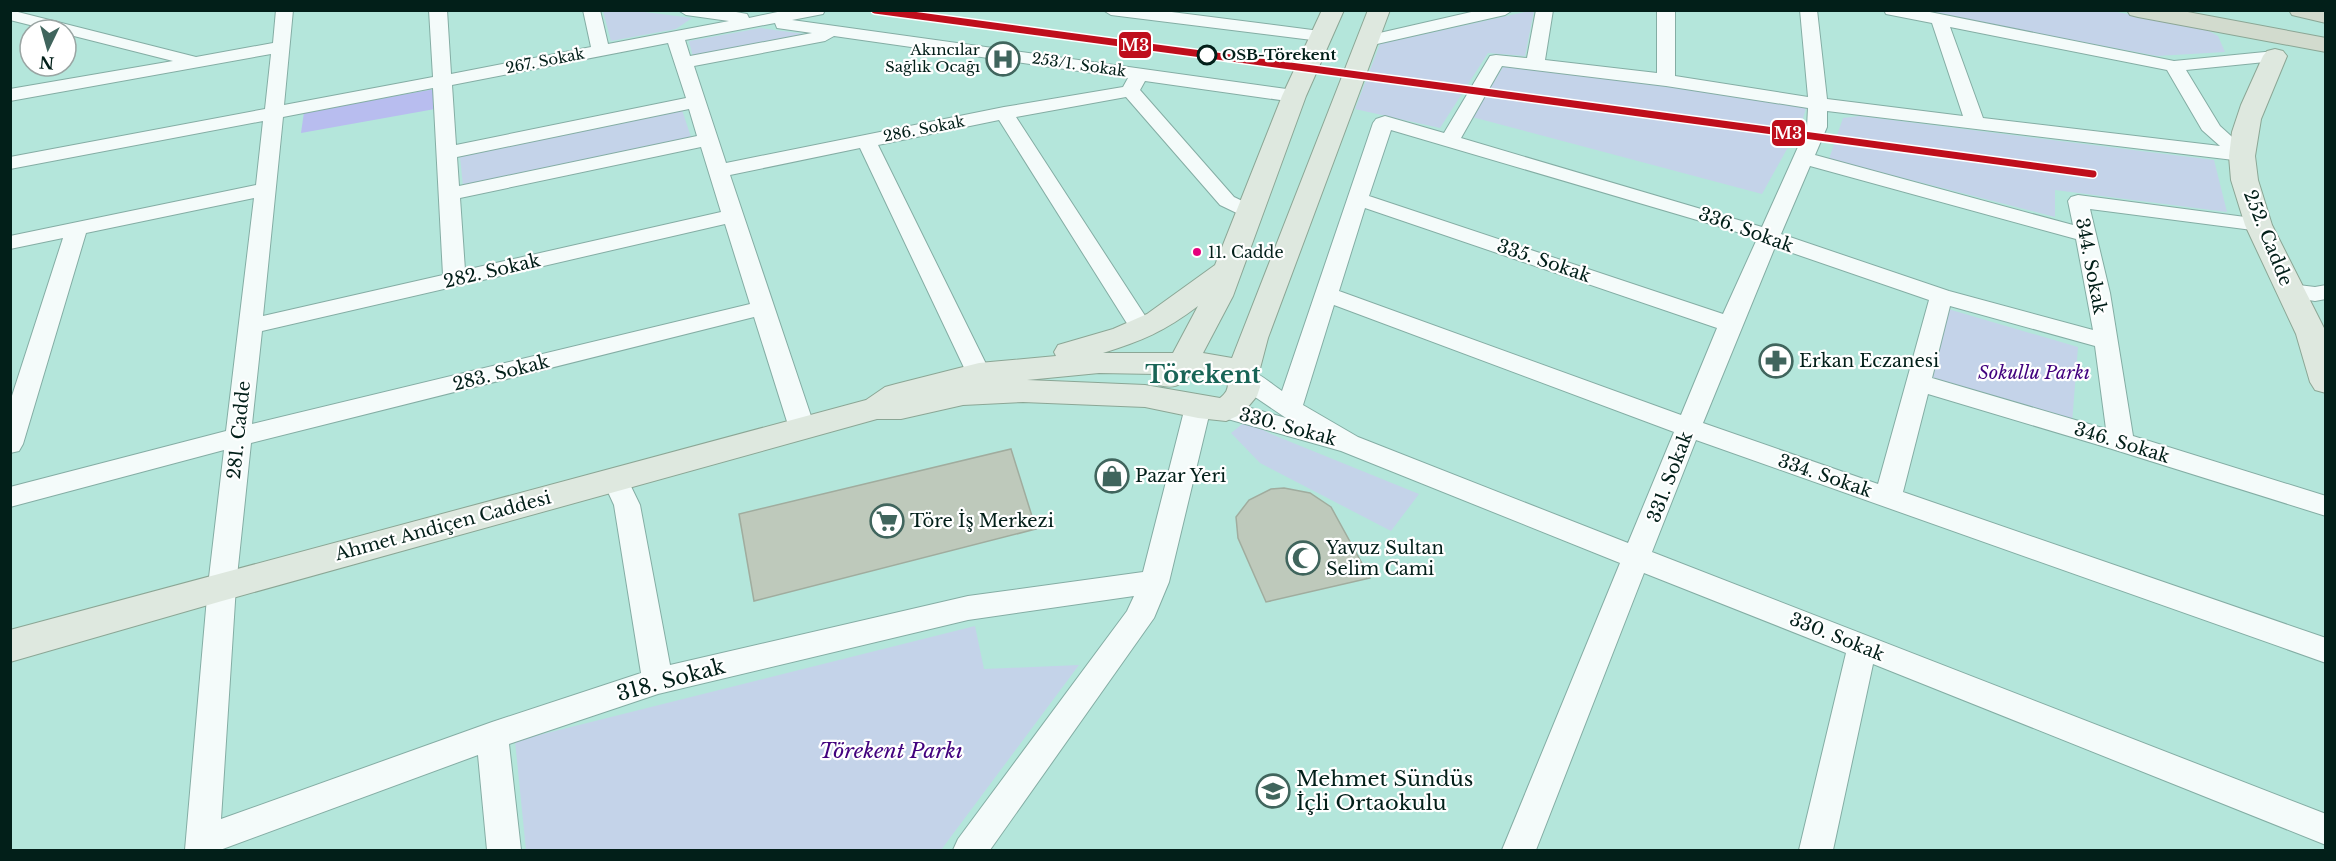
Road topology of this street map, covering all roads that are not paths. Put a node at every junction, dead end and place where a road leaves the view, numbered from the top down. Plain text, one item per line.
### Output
1 (285, 10) edge
2 (438, 10) edge
3 (591, 10) edge
4 (686, 10) edge
5 (817, 10) edge
6 (1111, 10) edge
7 (1333, 10) edge
8 (1379, 10) edge
9 (1505, 10) edge
10 (1545, 10) edge
11 (1666, 10) edge
12 (1808, 10) edge
13 (1892, 10) edge
14 (2138, 10) edge
15 (2188, 10) edge
16 (2290, 13) edge
17 (10, 15) edge
18 (2325, 15) edge
19 (1939, 19) junction
20 (762, 21) junction
21 (2325, 23) edge
22 (2251, 32) junction
23 (845, 33) junction
24 (1320, 36) junction
25 (675, 37) junction
26 (2325, 37) edge
27 (1368, 41) junction
28 (2325, 45) edge
29 (281, 47) junction
30 (601, 51) junction
31 (2325, 52) edge
32 (2275, 57) junction
33 (198, 62) junction
34 (684, 63) junction
35 (1535, 64) junction
36 (2174, 66) junction
37 (1666, 80) junction
38 (442, 81) junction
39 (1135, 82) junction
40 (10, 95) edge
41 (1294, 96) junction
42 (696, 102) junction
43 (1818, 104) junction
44 (274, 112) junction
45 (1004, 113) junction
46 (1976, 123) junction
47 (1450, 139) junction
48 (708, 140) junction
49 (866, 141) junction
50 (446, 153) junction
51 (2242, 155) junction
52 (1804, 158) junction
53 (10, 163) edge
54 (718, 171) junction
55 (265, 189) junction
56 (449, 194) junction
57 (1358, 199) junction
58 (1251, 213) junction
59 (733, 216) junction
60 (2260, 225) junction
61 (76, 229) junction
62 (1769, 235) junction
63 (2085, 235) junction
64 (10, 243) edge
65 (1228, 270) junction
66 (453, 279) junction
67 (2290, 291) junction
68 (2325, 292) edge
69 (1326, 294) junction
70 (1941, 296) junction
71 (763, 308) junction
72 (1730, 324) junction
73 (251, 326) junction
74 (1141, 328) junction
75 (2105, 341) junction
76 (1183, 363) junction
77 (979, 374) junction
78 (1242, 376) junction
79 (2325, 382) edge
80 (1918, 383) junction
81 (1198, 406) junction
82 (877, 408) junction
83 (1289, 408) junction
84 (802, 428) junction
85 (1689, 428) junction
86 (238, 437) junction
87 (2121, 442) junction
88 (10, 444) edge
89 (1349, 444) junction
90 (615, 479) junction
91 (10, 497) edge
92 (1888, 498) junction
93 (2325, 506) edge
94 (1638, 558) junction
95 (1155, 582) junction
96 (222, 586) junction
97 (10, 646) edge
98 (1862, 647) junction
99 (2325, 651) edge
100 (658, 681) junction
101 (492, 736) junction
102 (2325, 830) edge
103 (203, 846) edge
104 (1822, 848) edge
105 (504, 850) edge
106 (970, 850) edge
107 (1520, 850) edge

1 - 29 street, 281. Cadde
2 - 38 street
3 - 30 street
4 - 20 street, 253/1. Sokak
5 - 20 street, 267. Sokak
6 - 24 street
7 - 24 main road
8 - 27 main road
9 - 27 street
10 - 35 street
11 - 37 street
12 - 43 street, 331. Sokak
13 - 19 street
14 - 22 highway
15 - 26 highway
16 - 18 highway
16 - 21 highway
17 - 33 street
19 - 36 street
19 - 46 street
20 - 23 street, 253/1. Sokak
20 - 25 street, 267. Sokak
22 - 28 highway
22 - 32 highway
23 - 34 street
23 - 39 street, 253/1. Sokak
24 - 41 main road
25 - 30 street, 267. Sokak
25 - 34 street
27 - 78 main road
29 - 33 street
29 - 44 street, 281. Cadde
30 - 38 street, 267. Sokak
31 - 32 highway
32 - 36 street
32 - 51 main road, 252. Cadde
33 - 40 street
34 - 42 street
35 - 37 street
35 - 47 street
36 - 51 street
37 - 43 street
38 - 44 street, 267. Sokak
38 - 50 street
39 - 41 street, 253/1. Sokak
39 - 45 street, 286. Sokak
39 - 58 street
41 - 58 main road
42 - 48 street
42 - 50 street
43 - 46 street
43 - 52 street, 331. Sokak
44 - 53 street, 267. Sokak
44 - 55 street, 281. Cadde
45 - 49 street, 286. Sokak
45 - 74 street
46 - 51 street
47 - 57 street, 336. Sokak
47 - 62 street, 336. Sokak
48 - 54 street
48 - 56 street
49 - 54 street, 286. Sokak
49 - 77 street
50 - 56 street
51 - 60 main road, 252. Cadde
52 - 62 street, 331. Sokak
52 - 63 street
54 - 59 street
55 - 61 street
55 - 73 street, 281. Cadde
56 - 66 street
57 - 69 street
57 - 72 street, 335. Sokak
58 - 65 main road
59 - 66 street, 282. Sokak
59 - 71 street
60 - 63 street, 344. Sokak
60 - 67 main road, 252. Cadde
61 - 64 street
61 - 88 street
62 - 70 street, 336. Sokak
62 - 72 street, 331. Sokak
63 - 75 street, 344. Sokak
65 - 74 main road
65 - 76 main road
66 - 73 street, 282. Sokak
67 - 68 street
67 - 79 main road, 252. Cadde
69 - 83 street
69 - 85 street, 334. Sokak
70 - 75 street, 336. Sokak
70 - 80 street
71 - 84 street
71 - 86 street, 283. Sokak
72 - 85 street, 331. Sokak
73 - 86 street, 281. Cadde
74 - 77 main road
75 - 87 street, 344. Sokak
76 - 77 main road, Ahmet Andiçen Caddesi
76 - 78 main road, Ahmet Andiçen Caddesi
76 - 81 main road
77 - 82 main road, Ahmet Andiçen Caddesi
78 - 81 main road
78 - 83 street, 330. Sokak
80 - 87 street, 346. Sokak
80 - 92 street
81 - 82 main road, Ahmet Andiçen Caddesi
81 - 89 street, 330. Sokak
81 - 95 street
82 - 84 main road, Ahmet Andiçen Caddesi
83 - 89 street, 330. Sokak
84 - 90 main road, Ahmet Andiçen Caddesi
85 - 92 street, 334. Sokak
85 - 94 street, 331. Sokak
86 - 91 street, 283. Sokak
86 - 96 street, 281. Cadde
87 - 93 street, 346. Sokak
89 - 94 street, 330. Sokak
90 - 96 main road, Ahmet Andiçen Caddesi
90 - 100 street
92 - 99 street, 334. Sokak
94 - 98 street, 330. Sokak
94 - 107 street, 331. Sokak
95 - 100 street, 318. Sokak
95 - 106 street
96 - 97 main road, Ahmet Andiçen Caddesi
96 - 103 street, 281. Cadde
98 - 102 street, 330. Sokak
98 - 104 street
100 - 101 street, 318. Sokak
101 - 103 street, 318. Sokak
101 - 105 street

